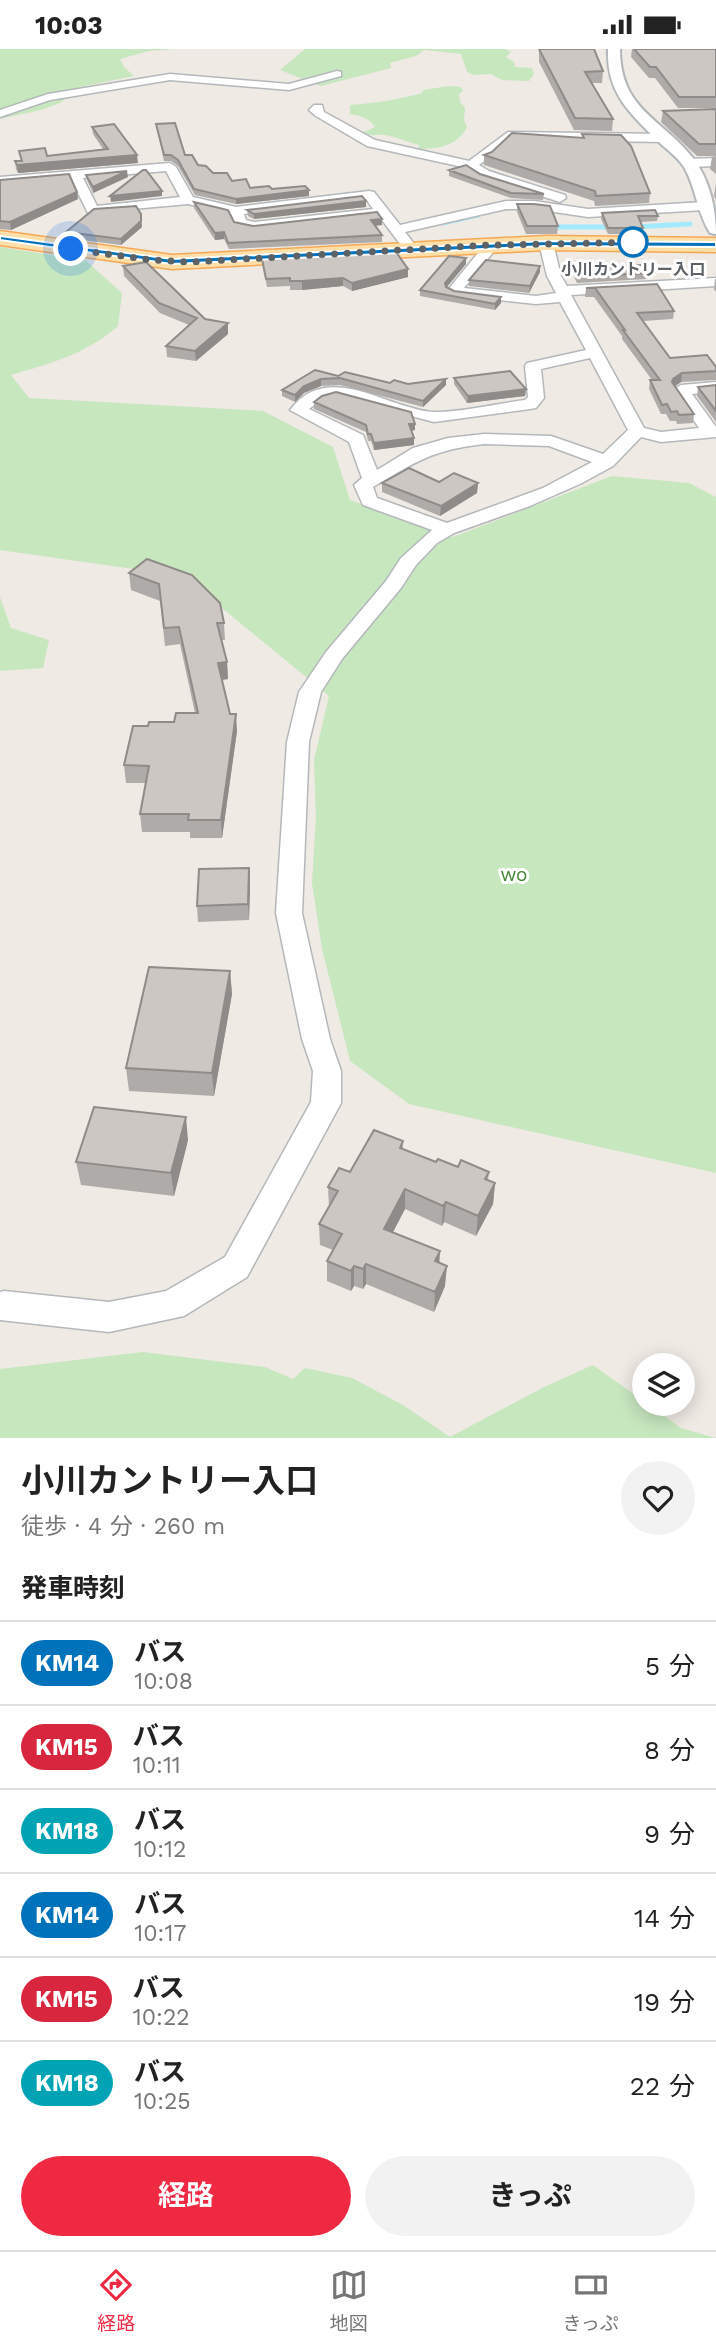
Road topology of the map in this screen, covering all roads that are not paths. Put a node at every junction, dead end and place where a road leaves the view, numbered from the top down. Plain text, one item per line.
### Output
1 (614, 49) edge
2 (337, 74) dead end
3 (317, 107) dead end
4 (0, 114) edge
5 (667, 115) edge
6 (643, 116) junction
7 (666, 138) junction
8 (716, 162) edge
9 (690, 163) junction
10 (471, 165) junction
11 (75, 174) junction
12 (0, 181) edge
13 (708, 189) edge
14 (188, 200) junction
15 (709, 211) edge
16 (588, 213) junction
17 (397, 230) junction
18 (0, 238) edge
19 (716, 241) edge
20 (546, 243) junction
21 (492, 245) junction
22 (411, 249) junction
23 (716, 282) edge
24 (563, 294) junction
25 (594, 353) junction
26 (716, 387) edge
27 (637, 431) junction
28 (713, 433) edge
29 (607, 462) junction
30 (371, 479) junction
31 (447, 529) junction
32 (4, 1306) dead end

1 - 6 street
2 - 4 street
3 - 10 street
5 - 6 street
6 - 7 street
7 - 9 street
7 - 10 street
8 - 9 street
9 - 13 street
10 - 16 street
11 - 12 street
11 - 14 street
11 - 14 street
13 - 15 street
14 - 17 street
15 - 16 street
15 - 19 street
16 - 17 street
17 - 22 street
18 - 22 main road
19 - 20 main road
20 - 21 main road
20 - 24 street
21 - 22 main road
21 - 24 street
23 - 24 street
24 - 25 street
25 - 27 street
25 - 30 street
26 - 28 street
27 - 28 street
27 - 29 street
29 - 30 street
29 - 31 street
30 - 31 street
31 - 32 street

